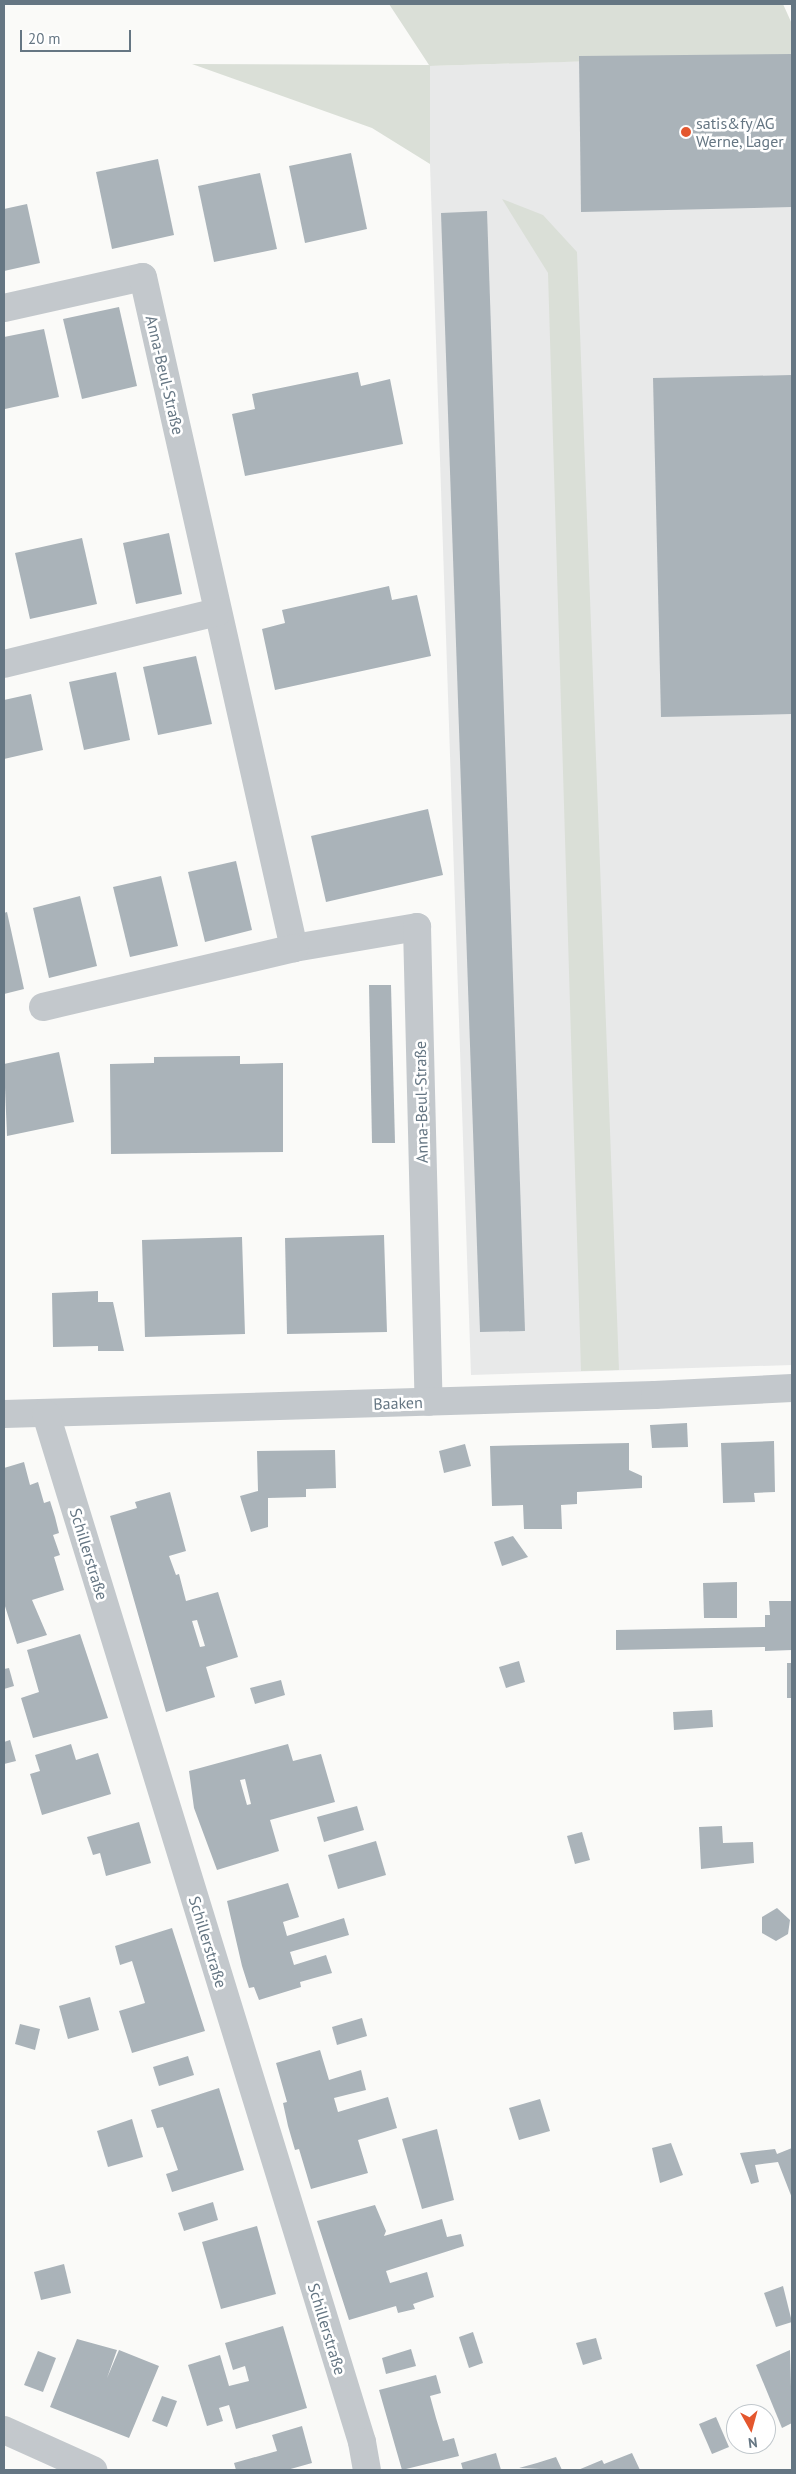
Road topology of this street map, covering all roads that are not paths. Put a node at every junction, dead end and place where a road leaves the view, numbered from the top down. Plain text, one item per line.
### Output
1 (4, 308) edge
2 (218, 612) junction
3 (4, 664) edge
4 (294, 948) junction
5 (43, 1008) dead end
6 (792, 1388) edge
7 (429, 1402) junction
8 (4, 1414) edge
9 (46, 1414) junction
10 (4, 2430) edge
11 (93, 2470) edge
12 (367, 2470) edge

1 - 2 street, Anna-Beul-Straße
2 - 3 street
2 - 4 street, Anna-Beul-Straße
4 - 5 street, Anna-Beul-Straße
4 - 7 street, Anna-Beul-Straße
6 - 7 street, Baaken
7 - 9 street, Baaken
8 - 9 street, Baaken
9 - 12 street, Schillerstraße
10 - 11 street

